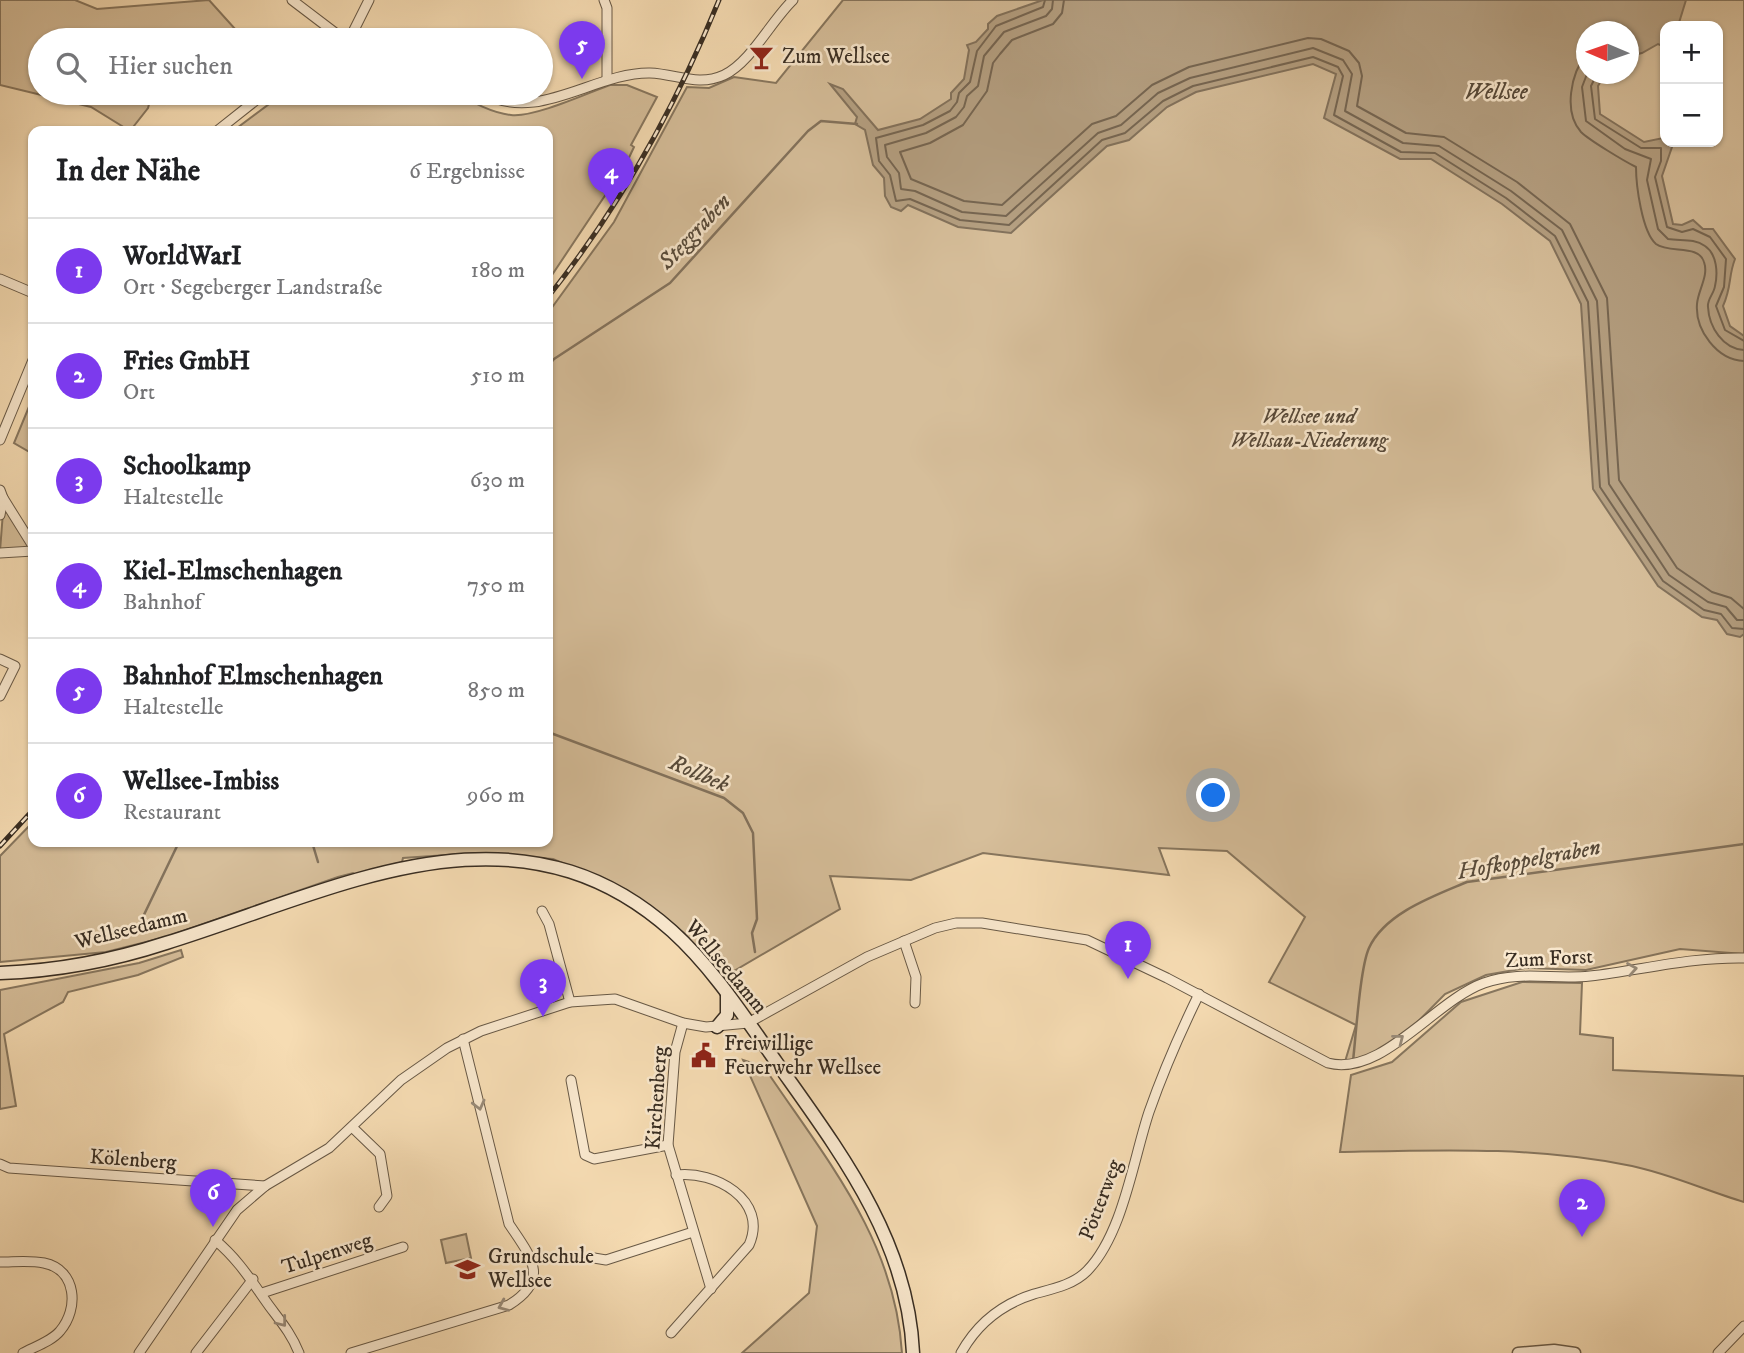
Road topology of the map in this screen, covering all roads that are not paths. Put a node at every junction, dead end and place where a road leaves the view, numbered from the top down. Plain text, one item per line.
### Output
1 (292, 0) edge
2 (369, 0) edge
3 (604, 0) edge
4 (793, 0) edge
5 (324, 28) edge
6 (355, 28) edge
7 (607, 78) junction
8 (553, 98) edge
9 (250, 105) edge
10 (223, 126) edge
11 (0, 279) edge
12 (28, 291) edge
13 (28, 372) edge
14 (0, 440) edge
15 (1, 494) edge
16 (0, 515) edge
17 (28, 540) edge
18 (28, 549) edge
19 (0, 554) edge
20 (0, 659) edge
21 (0, 696) edge
22 (542, 911) dead end
23 (904, 941) junction
24 (1744, 958) edge
25 (0, 973) edge
26 (727, 994) junction
27 (1199, 994) junction
28 (570, 1002) junction
29 (915, 1003) dead end
30 (683, 1023) junction
31 (748, 1023) junction
32 (717, 1027) junction
33 (463, 1039) junction
34 (571, 1080) dead end
35 (352, 1127) junction
36 (668, 1145) junction
37 (0, 1164) edge
38 (676, 1175) junction
39 (265, 1186) junction
40 (379, 1207) dead end
41 (693, 1232) junction
42 (215, 1240) junction
43 (403, 1247) dead end
44 (594, 1258) dead end
45 (0, 1262) edge
46 (253, 1279) junction
47 (711, 1289) junction
48 (262, 1293) junction
49 (1744, 1326) edge
50 (671, 1333) dead end
51 (23, 1353) edge
52 (139, 1353) edge
53 (196, 1353) edge
54 (299, 1353) edge
55 (351, 1353) edge
56 (913, 1353) edge
57 (961, 1353) edge
58 (1518, 1353) edge
59 (1575, 1353) edge
60 (1718, 1353) edge

1 - 5 street
2 - 6 street
3 - 7 street
4 - 7 street
7 - 8 street
9 - 10 street
11 - 12 street
13 - 14 street
15 - 16 street
15 - 17 street
18 - 19 street
20 - 21 street
22 - 28 street
23 - 27 street
23 - 29 street
23 - 31 street
27 -> 24 street, Zum Forst
25 - 26 main road, Wellseedamm
26 - 31 main road, Wellseedamm
26 - 32 main road
27 - 57 street, Pötterweg
28 - 30 street
28 - 33 street
30 - 32 street
30 - 36 street, Kirchenberg
31 - 32 street
31 - 56 main road, Wellseedamm
33 - 35 street
33 -> 55 street
34 - 36 street
35 - 39 street
35 - 40 street
36 - 38 street, Kirchenberg
37 - 39 street, Kölenberg
38 - 41 street, Kirchenberg
38 - 47 street, Kirchenberg
39 - 42 street
41 - 44 street
41 - 47 street, Kirchenberg
42 - 46 street
42 - 52 street
43 - 48 street, Tulpenweg
45 - 51 street
46 - 48 street
46 - 53 street
47 - 50 street, Kirchenberg
48 -> 54 street
49 - 60 street
58 - 59 street

